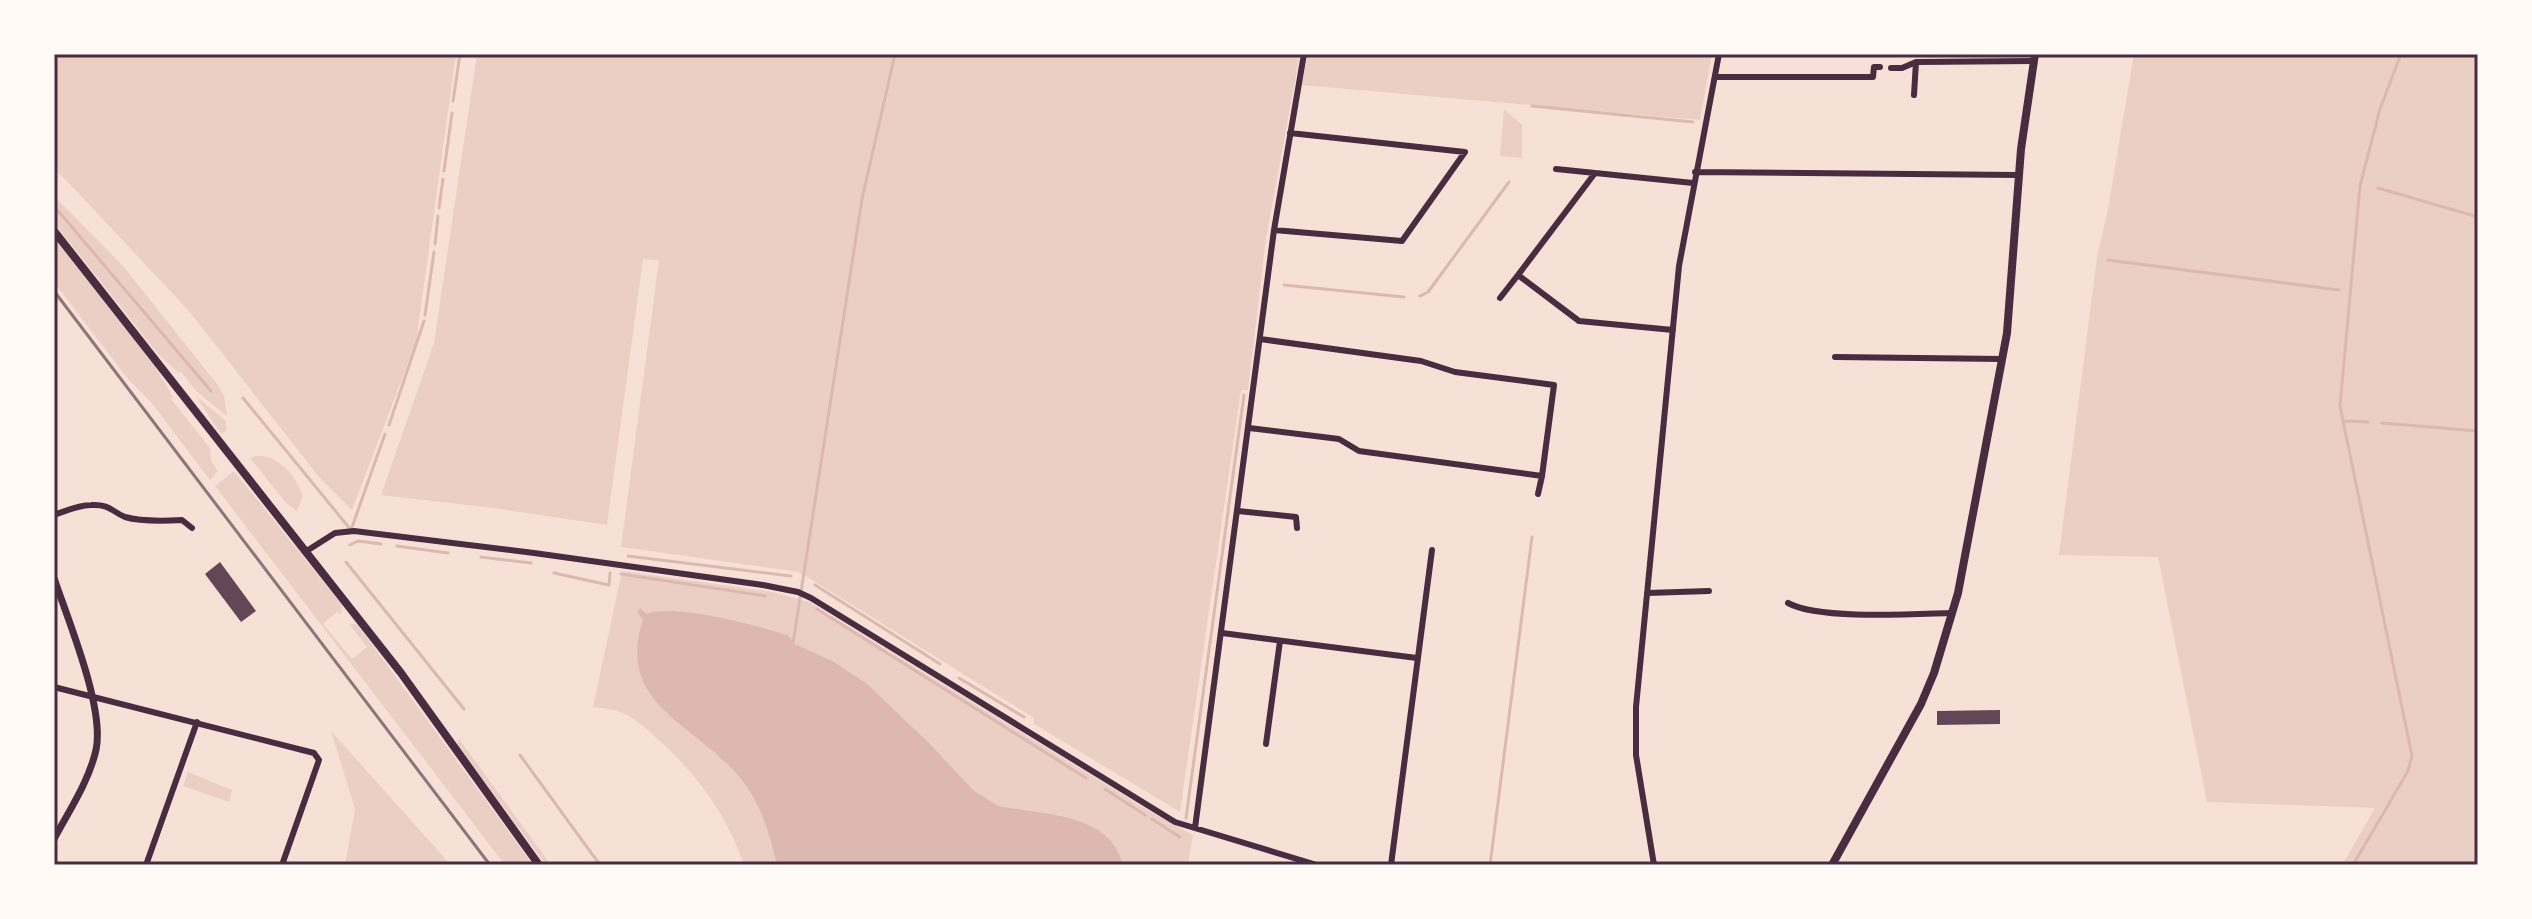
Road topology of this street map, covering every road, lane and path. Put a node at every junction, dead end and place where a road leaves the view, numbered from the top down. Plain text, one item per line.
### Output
1 (1304, 54) edge
2 (1719, 54) edge
3 (2034, 58) edge
4 (1916, 62) junction
5 (1880, 67) dead end
6 (1891, 68) dead end
7 (1715, 77) junction
8 (1914, 95) dead end
9 (1290, 133) junction
10 (1556, 169) dead end
11 (1695, 172) junction
12 (1595, 173) junction
13 (2018, 175) junction
14 (1693, 183) junction
15 (1274, 230) junction
16 (54, 231) edge
17 (1518, 275) junction
18 (1500, 298) dead end
19 (1673, 330) junction
20 (1260, 339) junction
21 (1835, 357) dead end
22 (2002, 359) junction
23 (1249, 428) junction
24 (1542, 476) junction
25 (1538, 494) dead end
26 (1238, 511) junction
27 (54, 515) edge
28 (192, 528) dead end
29 (1297, 528) dead end
30 (1432, 550) dead end
31 (305, 552) junction
32 (54, 578) edge
33 (1709, 591) dead end
34 (1647, 593) junction
35 (1788, 603) dead end
36 (1952, 613) junction
37 (1222, 633) junction
38 (1280, 641) junction
39 (1417, 658) junction
40 (54, 687) edge
41 (93, 697) junction
42 (197, 722) junction
43 (1266, 744) dead end
44 (1195, 828) junction
45 (54, 839) edge
46 (146, 865) edge
47 (282, 865) edge
48 (539, 865) edge
49 (1317, 865) edge
50 (1391, 865) edge
51 (1654, 865) edge
52 (1832, 865) edge

1 - 9 street
2 - 7 street
3 - 4 street
3 - 13 main road
4 - 6 street
4 - 8 street
5 - 7 street
7 - 11 street
9 - 15 street
9 - 15 street
10 - 12 street
11 - 13 street
11 - 14 street
12 - 14 street
12 - 17 street
13 - 22 main road
14 - 19 street
15 - 20 street
16 - 31 main road
17 - 18 street
17 - 19 street
19 - 34 street
20 - 23 street
20 - 24 street
21 - 22 street
22 - 36 main road
23 - 24 street
23 - 26 street
24 - 25 street
26 - 29 street
26 - 37 street
27 - 28 street
30 - 39 street
31 - 44 street
31 - 48 main road
32 - 41 street
33 - 34 street
34 - 51 street
35 - 36 street
36 - 52 main road
37 - 38 street
37 - 44 street
38 - 39 street
38 - 43 street
39 - 50 street
40 - 41 street
41 - 42 street
41 - 45 street
42 - 46 street
42 - 47 street
44 - 49 street

